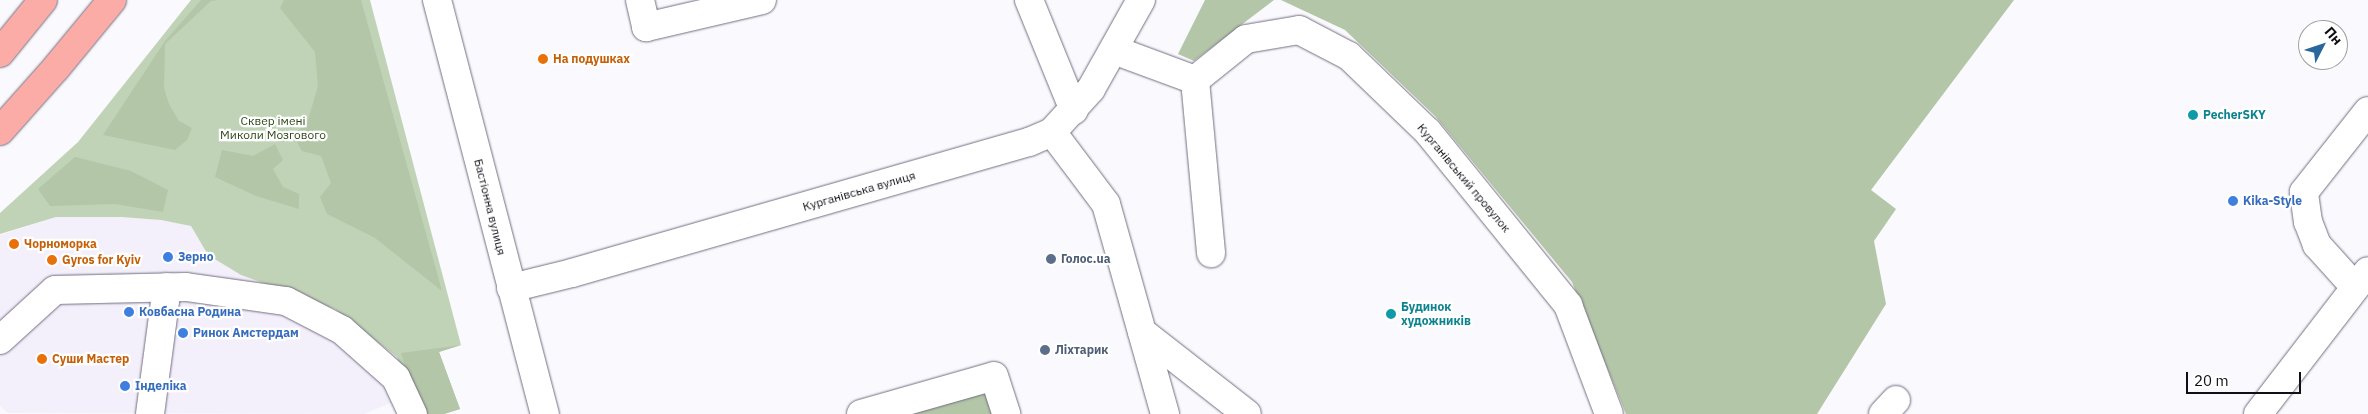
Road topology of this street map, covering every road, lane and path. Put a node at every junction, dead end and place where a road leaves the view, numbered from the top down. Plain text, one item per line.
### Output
1 (43, 0) edge
2 (112, 0) edge
3 (437, 0) edge
4 (640, 0) edge
5 (762, 0) edge
6 (1029, 0) edge
7 (1141, 0) edge
8 (1114, 50) junction
9 (0, 53) edge
10 (1195, 80) junction
11 (1074, 110) junction
12 (2368, 111) edge
13 (0, 131) edge
14 (1052, 132) junction
15 (1210, 253) dead end
16 (2362, 279) edge
17 (167, 287) junction
18 (511, 288) junction
19 (1142, 332) junction
20 (0, 340) edge
21 (150, 414) edge
22 (414, 414) edge
23 (545, 414) edge
24 (861, 414) edge
25 (1006, 414) edge
26 (1165, 414) edge
27 (1247, 414) edge
28 (1609, 414) edge
29 (2258, 414) edge

1 - 9 main road
2 - 13 main road
3 - 18 street, Бастіонна вулиця
4 - 5 street
6 - 11 street
7 - 8 street, Курганівська вулиця
8 - 10 street
8 - 11 street, Курганівська вулиця
10 - 15 street
10 - 28 street, Курганівський провулок
11 - 14 street, Курганівська вулиця
12 - 16 street
14 - 18 street, Курганівська вулиця
14 - 19 street
16 - 29 street
17 - 20 street
17 - 21 street
17 - 22 street
18 - 23 street, Бастіонна вулиця
19 - 26 street
19 - 27 street
24 - 25 street

